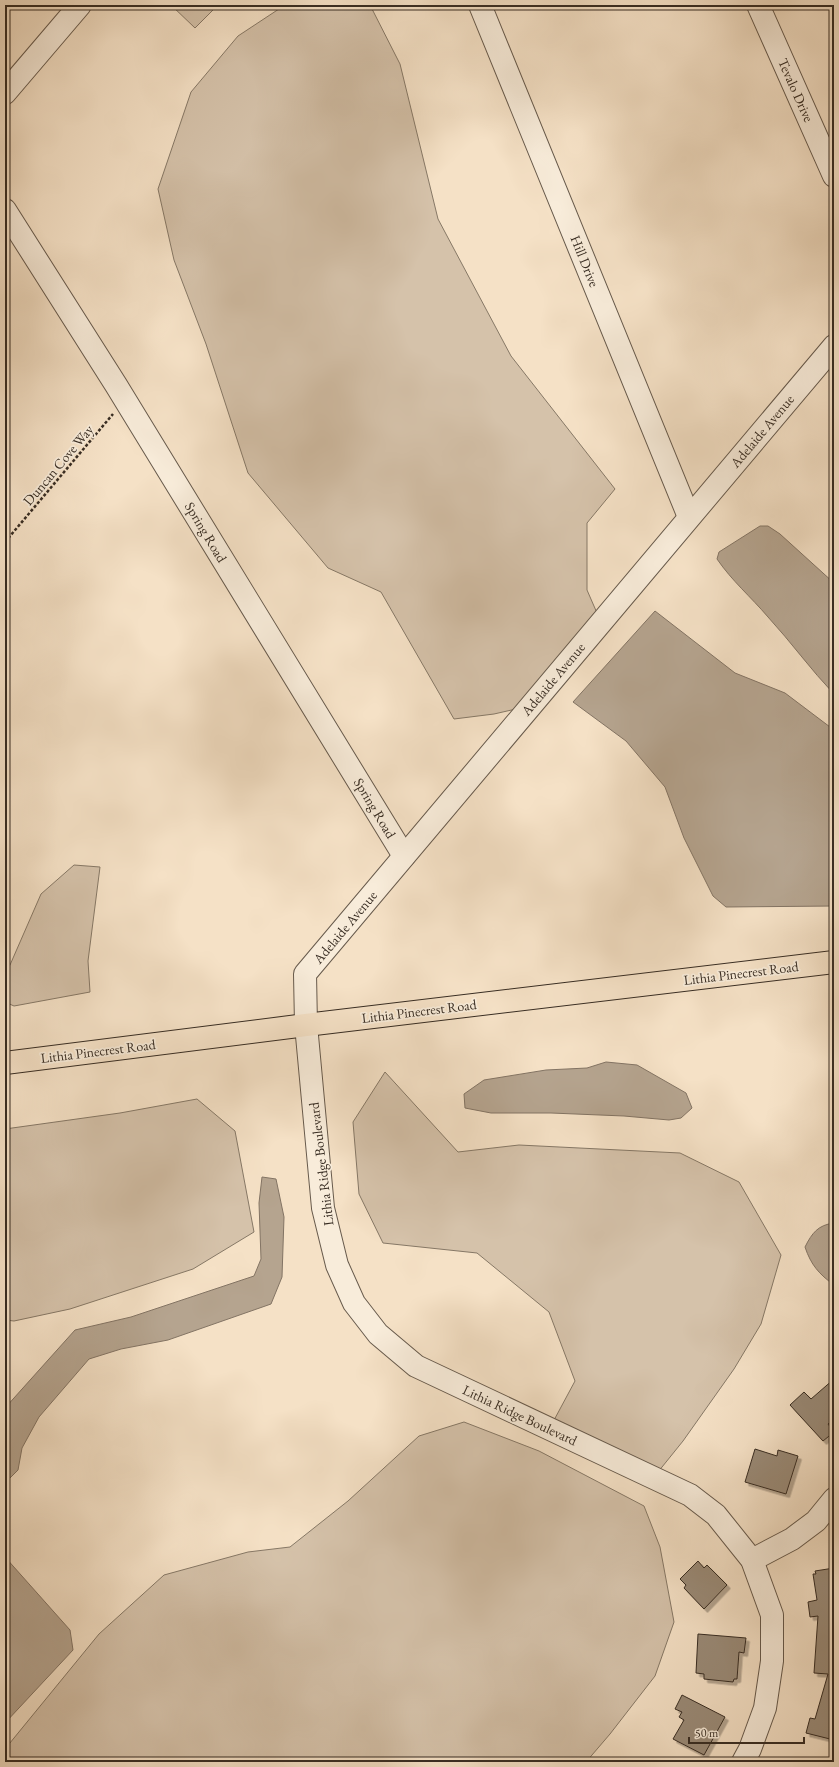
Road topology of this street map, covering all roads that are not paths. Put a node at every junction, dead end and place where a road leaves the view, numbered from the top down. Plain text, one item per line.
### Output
1 (80, 5) edge
2 (480, 5) edge
3 (758, 5) edge
4 (5, 93) edge
5 (834, 176) edge
6 (5, 210) edge
7 (834, 346) edge
8 (689, 517) junction
9 (404, 856) junction
10 (834, 962) edge
11 (306, 1025) junction
12 (5, 1063) edge
13 (834, 1499) edge
14 (752, 1560) junction
15 (742, 1762) edge

1 - 4 street
2 - 8 street, Hill Drive
3 - 5 street, Tevalo Drive
6 - 9 street, Spring Road
7 - 8 street, Adelaide Avenue
8 - 9 street, Adelaide Avenue
9 - 11 street, Adelaide Avenue
10 - 11 main road, Lithia Pinecrest Road
11 - 12 main road, Lithia Pinecrest Road
11 - 14 street, Lithia Ridge Boulevard
13 - 14 street
14 - 15 street, Lithia Ridge Boulevard

